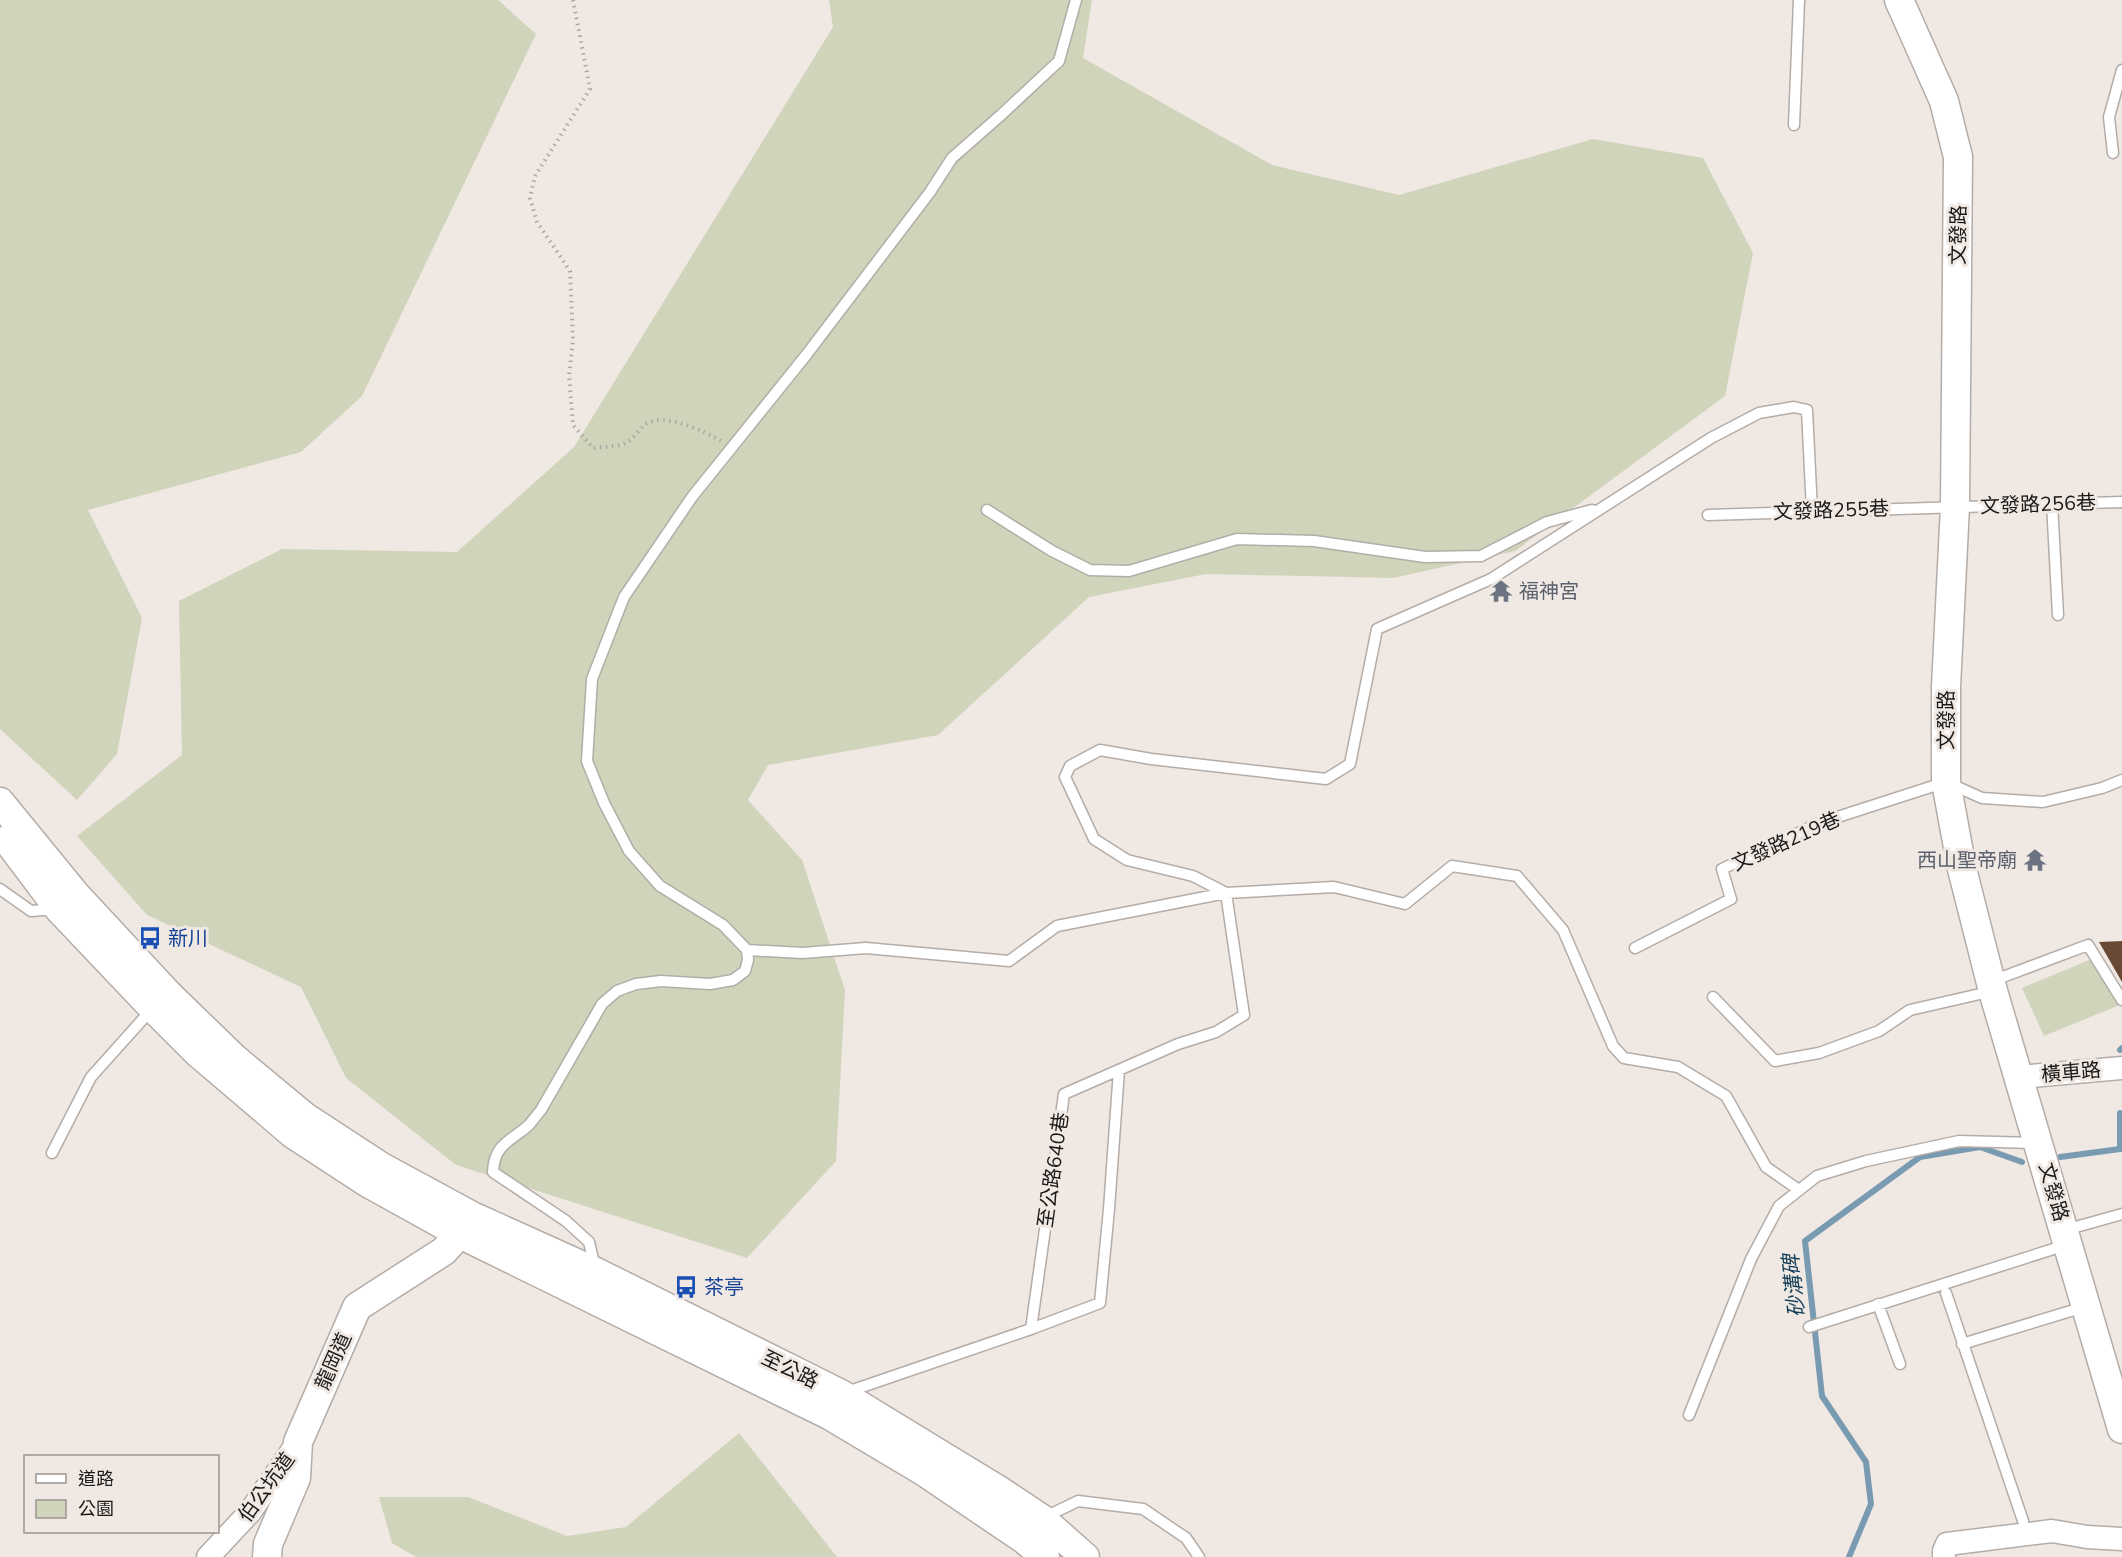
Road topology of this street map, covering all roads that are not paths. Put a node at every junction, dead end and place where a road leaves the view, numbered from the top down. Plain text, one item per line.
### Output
1 (1076, 0) edge
2 (1799, 0) edge
3 (1899, 0) edge
4 (2122, 70) edge
5 (1794, 125) dead end
6 (2113, 153) dead end
7 (2122, 502) edge
8 (2052, 503) junction
9 (1955, 506) junction
10 (1601, 508) junction
11 (987, 510) dead end
12 (1812, 511) junction
13 (1708, 514) dead end
14 (2058, 615) dead end
15 (2122, 780) edge
16 (1947, 782) junction
17 (0, 802) edge
18 (0, 831) edge
19 (0, 889) edge
20 (1226, 892) junction
21 (68, 902) junction
22 (1635, 948) dead end
23 (747, 950) junction
24 (1992, 986) junction
25 (1713, 997) dead end
26 (2122, 1000) edge
27 (161, 1001) junction
28 (2122, 1068) edge
29 (1119, 1070) junction
30 (2019, 1077) junction
31 (2039, 1143) junction
32 (52, 1153) dead end
33 (1799, 1190) junction
34 (2122, 1214) edge
35 (467, 1226) junction
36 (2067, 1237) junction
37 (589, 1284) junction
38 (1946, 1293) dead end
39 (1878, 1304) junction
40 (2087, 1306) junction
41 (1809, 1327) dead end
42 (1031, 1329) junction
43 (1962, 1344) junction
44 (1900, 1364) dead end
45 (835, 1405) junction
46 (1689, 1415) dead end
47 (2122, 1429) edge
48 (298, 1442) junction
49 (2023, 1521) dead end
50 (1037, 1539) edge
51 (2122, 1539) edge
52 (208, 1557) edge
53 (267, 1557) edge
54 (1085, 1557) edge
55 (1199, 1557) edge
56 (1944, 1557) edge

1 - 23 lane
2 - 5 lane
3 - 9 street, 文發路
4 - 6 lane
7 - 8 lane, 文發路256巷
8 - 9 lane, 文發路256巷
8 - 14 lane
9 - 12 lane, 文發路255巷
9 - 16 street, 文發路
10 - 11 lane
10 - 12 lane
10 - 20 lane
12 - 13 lane, 文發路255巷
15 - 16 lane
16 - 22 lane, 文發路219巷
16 - 24 street, 文發路
17 - 21 street
18 - 21 street
19 - 21 lane
20 - 23 lane
20 - 29 lane, 至公路640巷
20 - 33 lane
21 - 27 street, 至公路
23 - 37 lane
24 - 25 lane
24 - 26 lane
24 - 30 street, 文發路
27 - 32 lane
27 - 35 street, 至公路
28 - 30 street, 橫車路
29 - 42 lane, 至公路640巷
29 - 42 lane
30 - 31 street, 文發路
31 - 33 lane
31 - 36 street, 文發路
33 - 46 lane
34 - 36 lane
35 - 37 street, 至公路
35 - 48 street, 龍岡道
36 - 39 lane
36 - 40 street, 文發路
37 - 45 street, 至公路
38 - 43 lane
39 - 41 lane
39 - 44 lane
40 - 43 lane
40 - 47 street, 文發路
42 - 45 lane
43 - 49 lane
45 - 50 street, 至公路
48 - 52 street, 伯公坑道
48 - 53 street, 龍岡道
50 - 54 street, 至公路
50 - 55 lane
51 - 56 street

